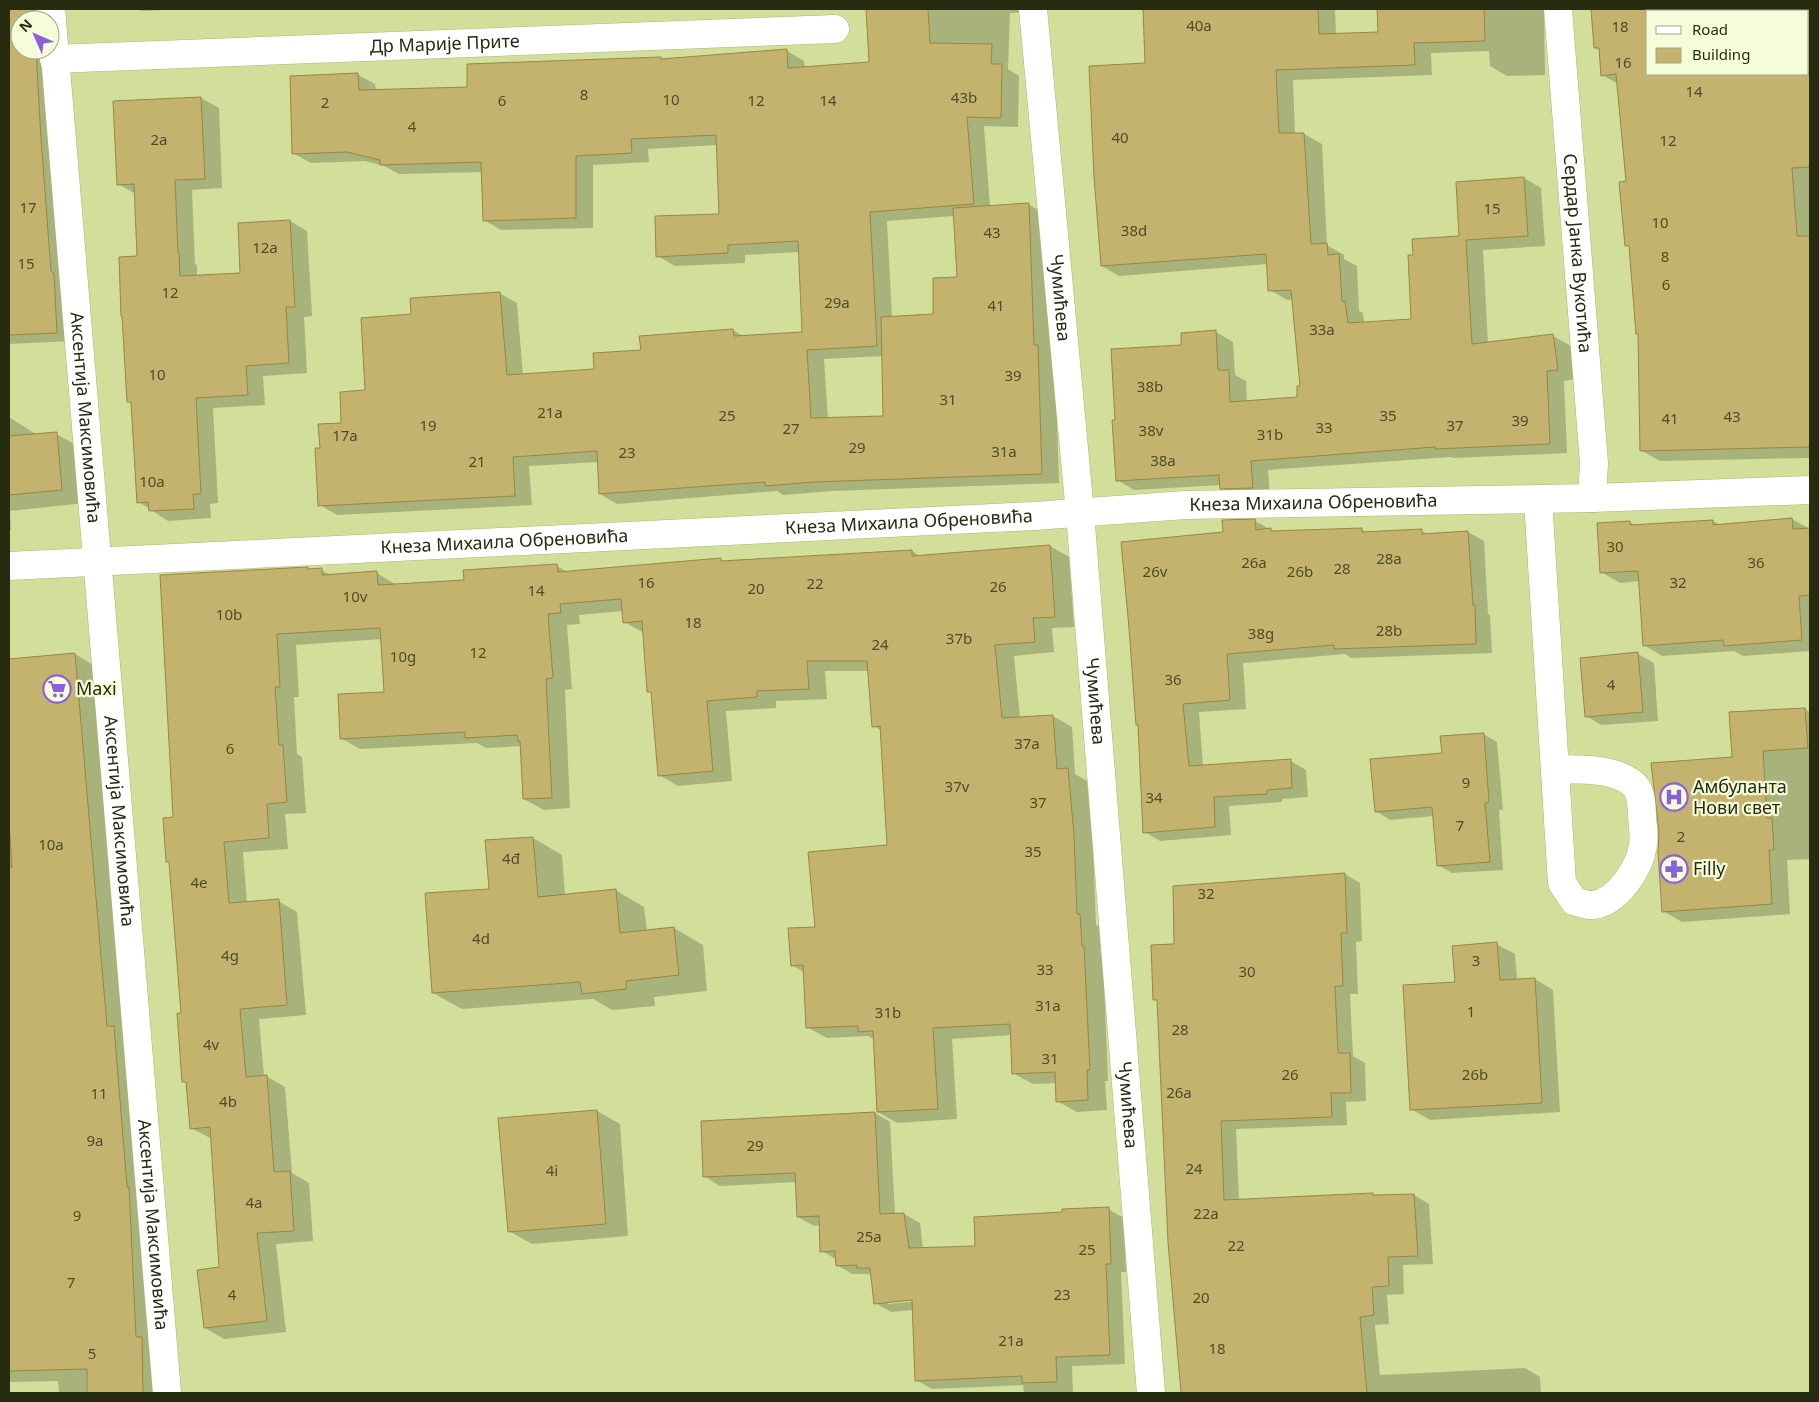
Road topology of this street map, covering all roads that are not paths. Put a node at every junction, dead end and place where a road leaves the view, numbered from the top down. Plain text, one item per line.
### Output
1 (1033, 9) edge
2 (1558, 9) edge
3 (835, 29) dead end
4 (60, 59) edge
5 (54, 60) edge
6 (1810, 490) edge
7 (1592, 498) junction
8 (1538, 499) junction
9 (1080, 513) junction
10 (97, 563) junction
11 (9, 566) edge
12 (1554, 769) junction
13 (167, 1393) edge
14 (1152, 1393) edge

1 - 9 street, Чумићева
2 - 7 street, Сердар Јанка Вукотића
3 - 4 street, Др Марије Прите
5 - 10 street, Аксентија Максимовића
6 - 7 street, Кнеза Михаила Обреновића
7 - 8 street, Кнеза Михаила Обреновића
8 - 9 street, Кнеза Михаила Обреновића
8 - 12 street
9 - 10 street, Кнеза Михаила Обреновића
9 - 14 street, Чумићева
10 - 11 street, Кнеза Михаила Обреновића
10 - 13 street, Аксентија Максимовића
12 - 12 street

